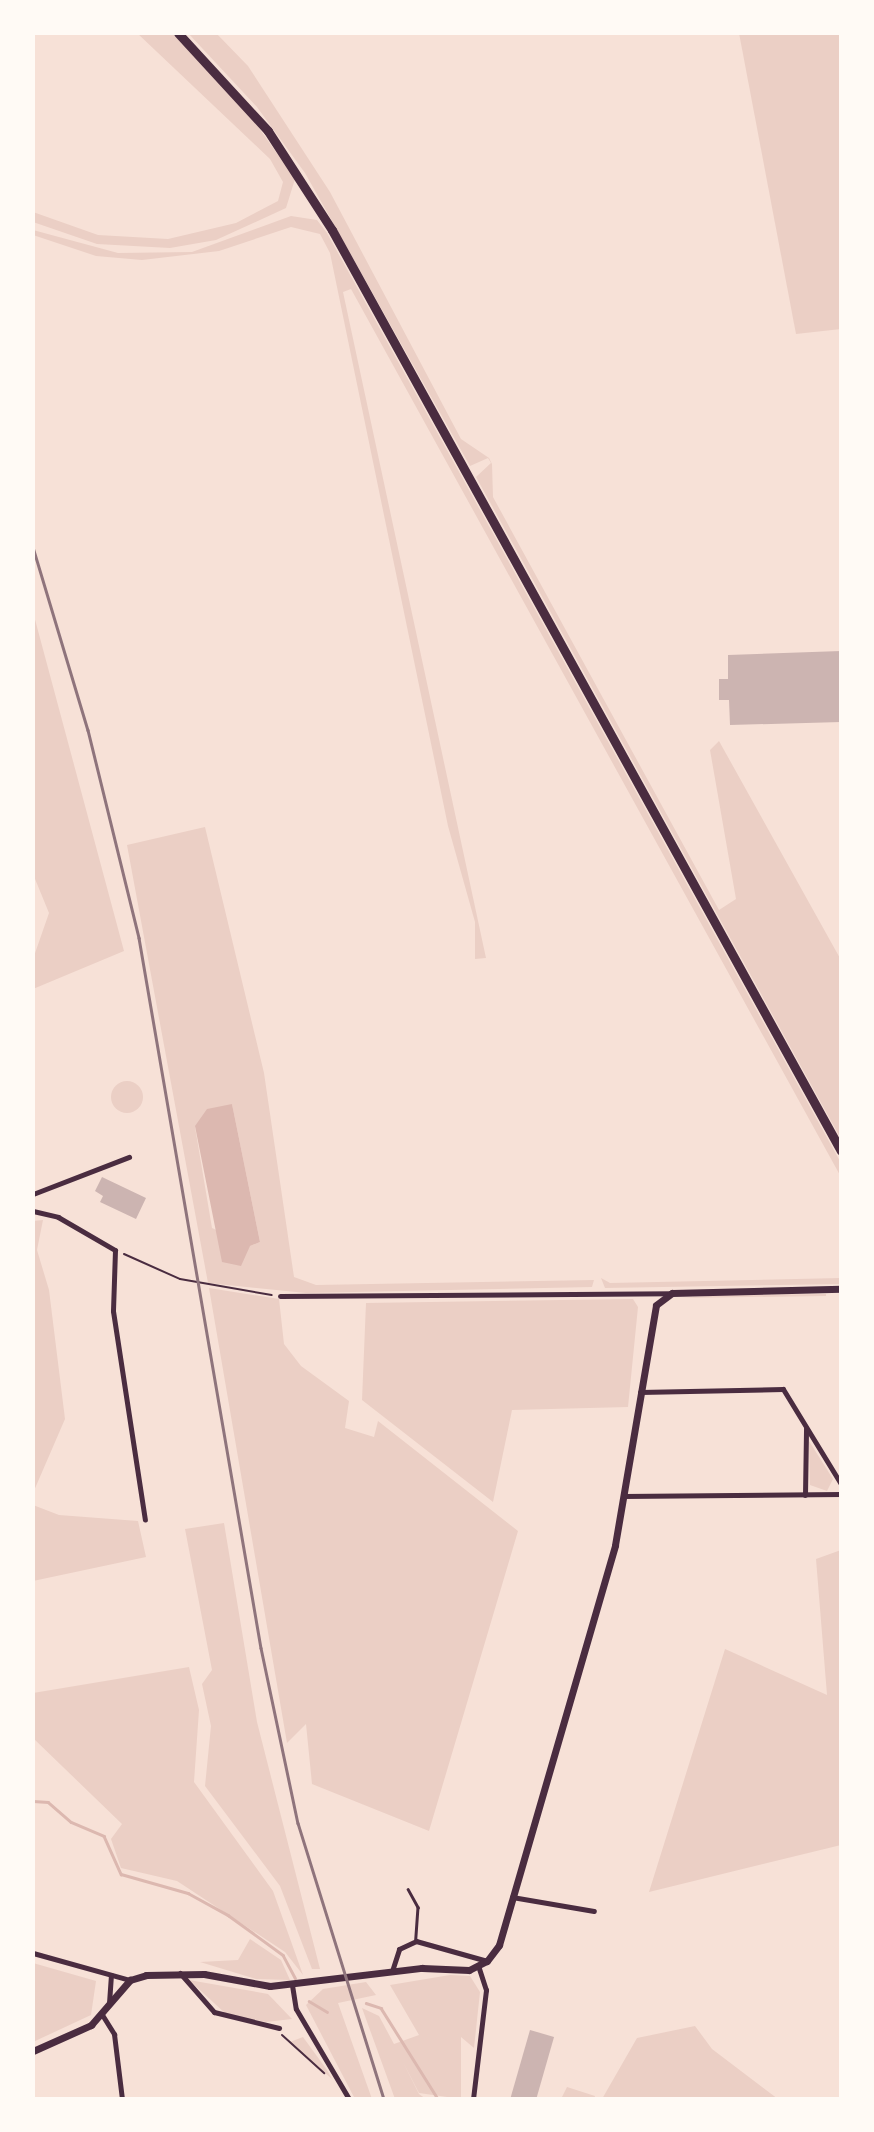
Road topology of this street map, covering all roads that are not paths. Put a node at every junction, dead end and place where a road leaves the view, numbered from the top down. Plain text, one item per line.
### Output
1 (178, 33) edge
2 (841, 1151) edge
3 (129, 1157) dead end
4 (33, 1194) edge
5 (33, 1211) edge
6 (841, 1289) edge
7 (671, 1293) junction
8 (280, 1296) road end
9 (640, 1392) junction
10 (806, 1425) junction
11 (841, 1484) edge
12 (841, 1494) edge
13 (805, 1495) junction
14 (623, 1496) junction
15 (145, 1520) dead end
16 (408, 1889) dead end
17 (512, 1897) junction
18 (594, 1911) dead end
19 (416, 1941) junction
20 (33, 1953) edge
21 (487, 1961) junction
22 (479, 1968) junction
23 (393, 1971) junction
24 (180, 1973) junction
25 (111, 1975) junction
26 (130, 1980) junction
27 (292, 1985) junction
28 (110, 2003) junction
29 (101, 2013) junction
30 (279, 2028) road end
31 (33, 2051) edge
32 (121, 2099) edge
33 (349, 2099) edge
34 (473, 2099) edge

1 - 2 main road
3 - 4 street
5 - 15 street
6 - 7 street
7 - 8 street
7 - 9 street
9 - 10 street
9 - 14 street
10 - 11 street
10 - 13 street
12 - 13 street
13 - 14 street
14 - 17 street
16 - 19 lane
17 - 18 street
17 - 21 street
19 - 21 street
19 - 23 street
20 - 25 street
21 - 22 street
22 - 23 street
22 - 34 street
23 - 27 street
24 - 26 street
24 - 27 street
24 - 30 street
25 - 26 street
25 - 28 street
26 - 28 street
27 - 33 street
28 - 29 street
29 - 31 street
29 - 32 street

